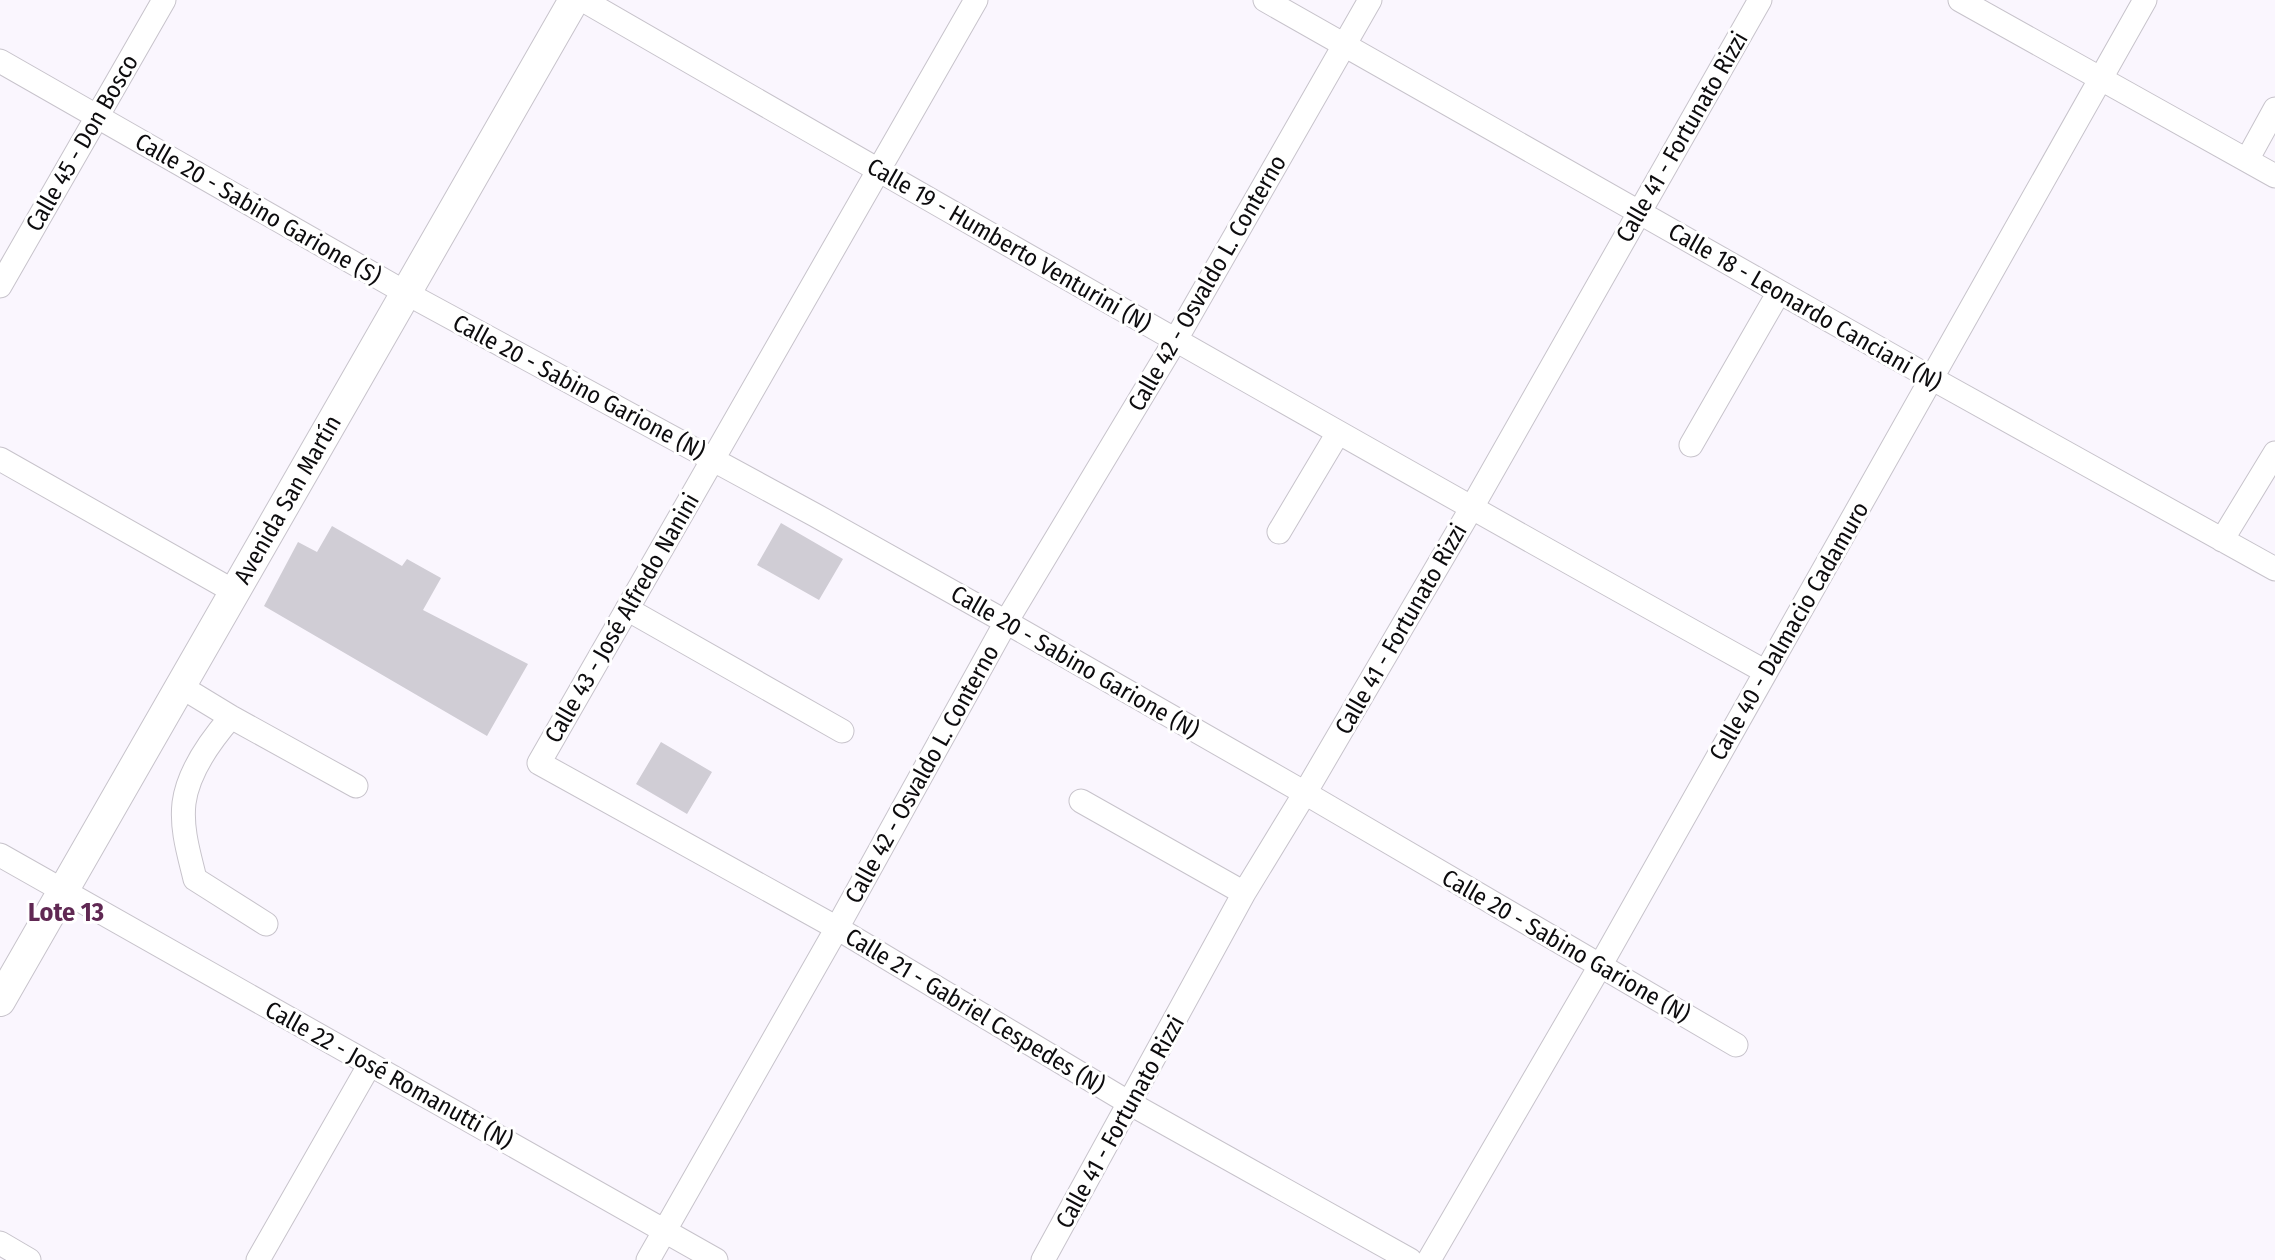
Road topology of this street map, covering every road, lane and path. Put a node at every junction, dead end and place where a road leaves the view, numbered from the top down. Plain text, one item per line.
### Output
1 (164, 0) edge
2 (574, 0) edge
3 (583, 0) edge
4 (976, 0) edge
5 (1265, 0) edge
6 (1370, 0) edge
7 (1760, 0) edge
8 (1960, 0) edge
9 (2145, 0) edge
10 (1345, 44) junction
11 (0, 61) edge
12 (2101, 78) junction
13 (2275, 109) edge
14 (97, 118) junction
15 (2247, 160) junction
16 (878, 170) junction
17 (2275, 176) edge
18 (1639, 213) junction
19 (0, 286) edge
20 (1779, 292) junction
21 (406, 293) junction
22 (1175, 341) junction
23 (1933, 379) junction
24 (1338, 433) junction
25 (1691, 445) dead end
26 (2275, 453) edge
27 (0, 459) edge
28 (713, 459) junction
29 (1471, 509) junction
30 (1279, 532) dead end
31 (2222, 540) junction
32 (2275, 569) edge
33 (234, 592) junction
34 (627, 609) junction
35 (1006, 622) junction
36 (1766, 672) junction
37 (180, 686) junction
38 (231, 717) junction
39 (842, 731) dead end
40 (539, 762) joint
41 (356, 786) dead end
42 (1306, 793) junction
43 (1081, 801) dead end
44 (0, 855) edge
45 (63, 891) junction
46 (1244, 893) junction
47 (266, 925) dead end
48 (837, 928) junction
49 (1600, 966) junction
50 (0, 1001) edge
51 (1736, 1045) dead end
52 (370, 1064) junction
53 (1130, 1104) junction
54 (665, 1230) junction
55 (0, 1243) edge
56 (29, 1260) edge
57 (258, 1260) edge
58 (648, 1260) edge
59 (716, 1260) edge
60 (1043, 1260) edge
61 (1410, 1260) edge
62 (1429, 1260) edge

1 - 14 street, Calle 45 - Don Bosco
2 - 21 main road, Avenida San Martín
3 - 16 street, Calle 19 - Humberto Venturini (N)
4 - 16 street, Calle 43 - José Alfredo Nanini
5 - 10 street, Calle 18 - Leonardo Canciani (N)
6 - 10 street, Calle 42 - Osvaldo L. Conterno
7 - 18 street, Calle 41 - Fortunato Rizzi
8 - 12 street
9 - 12 street, Calle 40 - Dalmacio Cadamuro
10 - 18 street, Calle 18 - Leonardo Canciani (N)
10 - 22 street, Calle 42 - Osvaldo L. Conterno
11 - 14 street, Calle 20 - Sabino Garione (S)
12 - 15 street
12 - 23 street, Calle 40 - Dalmacio Cadamuro
13 - 15 street
14 - 19 street, Calle 45 - Don Bosco
14 - 21 street, Calle 20 - Sabino Garione (S)
15 - 17 street
16 - 22 street, Calle 19 - Humberto Venturini (N)
16 - 28 street, Calle 43 - José Alfredo Nanini
18 - 20 street, Calle 18 - Leonardo Canciani (N)
18 - 29 street, Calle 41 - Fortunato Rizzi
20 - 23 street, Calle 18 - Leonardo Canciani (N)
20 - 25 street
21 - 28 street, Calle 20 - Sabino Garione (N)
21 - 33 main road, Avenida San Martín
22 - 24 street, Calle 19 - Humberto Venturini (N)
22 - 35 street, Calle 42 - Osvaldo L. Conterno
23 - 31 street, Calle 18 - Leonardo Canciani (N)
23 - 36 street, Calle 40 - Dalmacio Cadamuro
24 - 29 street, Calle 19 - Humberto Venturini (N)
24 - 30 street
26 - 31 street
27 - 33 street
28 - 34 street, Calle 43 - José Alfredo Nanini
28 - 35 street, Calle 20 - Sabino Garione (N)
29 - 36 street, Calle 19 - Humberto Venturini (N)
29 - 42 street, Calle 41 - Fortunato Rizzi
31 - 32 street, Calle 18 - Leonardo Canciani (N)
33 - 37 main road, Avenida San Martín
34 - 39 street
34 - 40 street, Calle 43 - José Alfredo Nanini
35 - 42 street, Calle 20 - Sabino Garione (N)
35 - 48 street, Calle 42 - Osvaldo L. Conterno
36 - 49 street, Calle 40 - Dalmacio Cadamuro
37 - 38 street
37 - 45 main road, Avenida San Martín
38 - 41 street
38 - 47 street
40 - 48 street, Calle 21 - Gabriel Cespedes (N)
42 - 46 street, Calle 41 - Fortunato Rizzi
42 - 49 street, Calle 20 - Sabino Garione (N)
43 - 46 street
44 - 45 street, Calle 22 - José Romanutti (N)
45 - 50 main road, Avenida San Martín
45 - 52 street, Calle 22 - José Romanutti (N)
46 - 53 street, Calle 41 - Fortunato Rizzi
48 - 53 street, Calle 21 - Gabriel Cespedes (N)
48 - 54 street, Calle 42 - Osvaldo L. Conterno
49 - 51 street, Calle 20 - Sabino Garione (N)
49 - 62 street, Calle 40 - Dalmacio Cadamuro
52 - 54 street, Calle 22 - José Romanutti (N)
52 - 57 street
53 - 60 street, Calle 41 - Fortunato Rizzi
53 - 61 street, Calle 21 - Gabriel Cespedes (N)
54 - 58 street, Calle 42 - Osvaldo L. Conterno
54 - 59 street, Calle 22 - José Romanutti (N)
55 - 56 street

